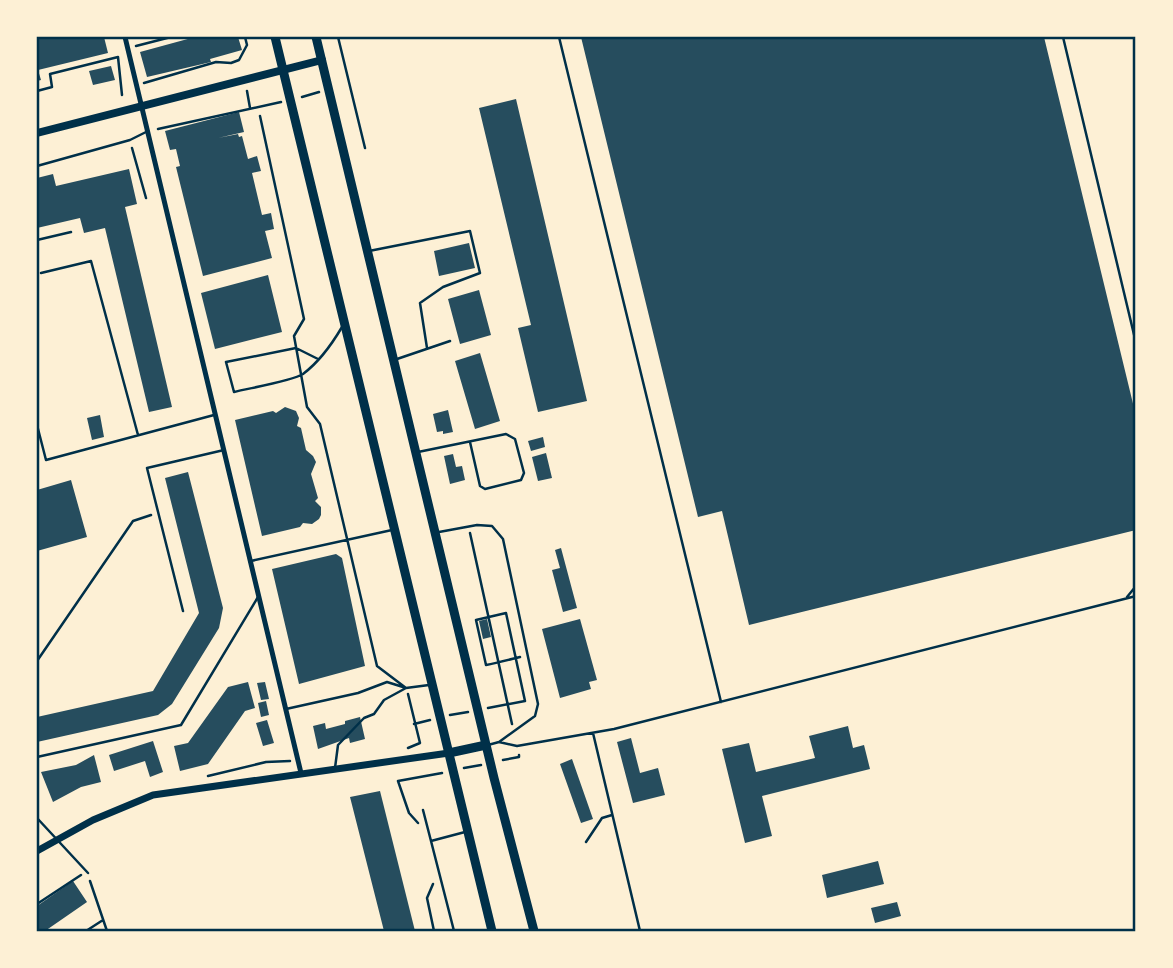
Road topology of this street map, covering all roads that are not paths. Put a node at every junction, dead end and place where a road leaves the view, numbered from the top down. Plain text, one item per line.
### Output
1 (125, 37) edge
2 (275, 37) edge
3 (316, 37) edge
4 (559, 37) edge
5 (1063, 37) edge
6 (322, 60) junction
7 (284, 71) junction
8 (142, 107) junction
9 (260, 116) dead end
10 (148, 131) junction
11 (37, 133) edge
12 (37, 166) edge
13 (71, 232) dead end
14 (37, 240) edge
15 (368, 251) junction
16 (41, 273) dead end
17 (345, 323) junction
18 (450, 341) dead end
19 (1136, 344) edge
20 (296, 348) junction
21 (427, 348) junction
22 (318, 359) junction
23 (394, 360) junction
24 (302, 375) junction
25 (215, 414) junction
26 (37, 425) edge
27 (138, 435) junction
28 (470, 442) junction
29 (224, 450) junction
30 (416, 453) junction
31 (395, 530) junction
32 (435, 533) junction
33 (347, 540) junction
34 (250, 561) junction
35 (1136, 586) edge
36 (259, 596) junction
37 (1136, 596) edge
38 (1126, 599) junction
39 (183, 611) dead end
40 (432, 685) junction
41 (406, 688) junction
42 (721, 702) junction
43 (286, 709) junction
44 (593, 733) junction
45 (499, 741) junction
46 (486, 746) junction
47 (449, 753) junction
48 (37, 757) edge
49 (335, 768) junction
50 (301, 773) junction
51 (423, 810) dead end
52 (612, 815) junction
53 (37, 818) edge
54 (468, 831) junction
55 (55, 839) junction
56 (431, 841) junction
57 (586, 842) dead end
58 (37, 851) edge
59 (87, 872) road end
60 (454, 931) edge
61 (492, 931) edge
62 (534, 931) edge
63 (640, 931) edge

1 - 8 street
2 - 7 main road
3 - 6 main road
4 - 42 lane
5 - 19 lane
6 - 7 main road
6 - 15 main road
7 - 8 main road
7 - 17 main road
8 - 10 street
8 - 11 main road
9 - 20 lane
10 - 12 lane
10 - 25 street
13 - 14 lane
15 - 21 lane
15 - 23 main road
16 - 27 lane
17 - 22 lane
17 - 31 main road
18 - 21 lane
20 - 22 lane
20 - 24 lane
20 - 24 lane
21 - 23 lane
22 - 24 lane
23 - 30 main road
24 - 33 lane
25 - 27 lane
25 - 29 street
26 - 27 lane
28 - 28 lane
28 - 30 lane
29 - 34 street
29 - 39 lane
30 - 32 main road
31 - 33 lane
31 - 40 main road
32 - 45 lane
32 - 46 main road
33 - 34 lane
33 - 41 lane
34 - 36 street
35 - 38 lane
36 - 43 street
36 - 48 lane
37 - 38 lane
38 - 42 lane
40 - 41 lane
40 - 47 main road
41 - 43 lane
41 - 49 lane
42 - 44 lane
43 - 50 street
44 - 45 lane
44 - 52 lane
45 - 46 lane
46 - 47 main road
46 - 62 main road
47 - 49 street
47 - 54 main road
49 - 50 street
50 - 55 street
51 - 56 lane
52 - 57 lane
52 - 63 lane
53 - 55 lane
54 - 56 lane
54 - 61 main road
55 - 58 street
55 - 59 lane
56 - 60 lane

